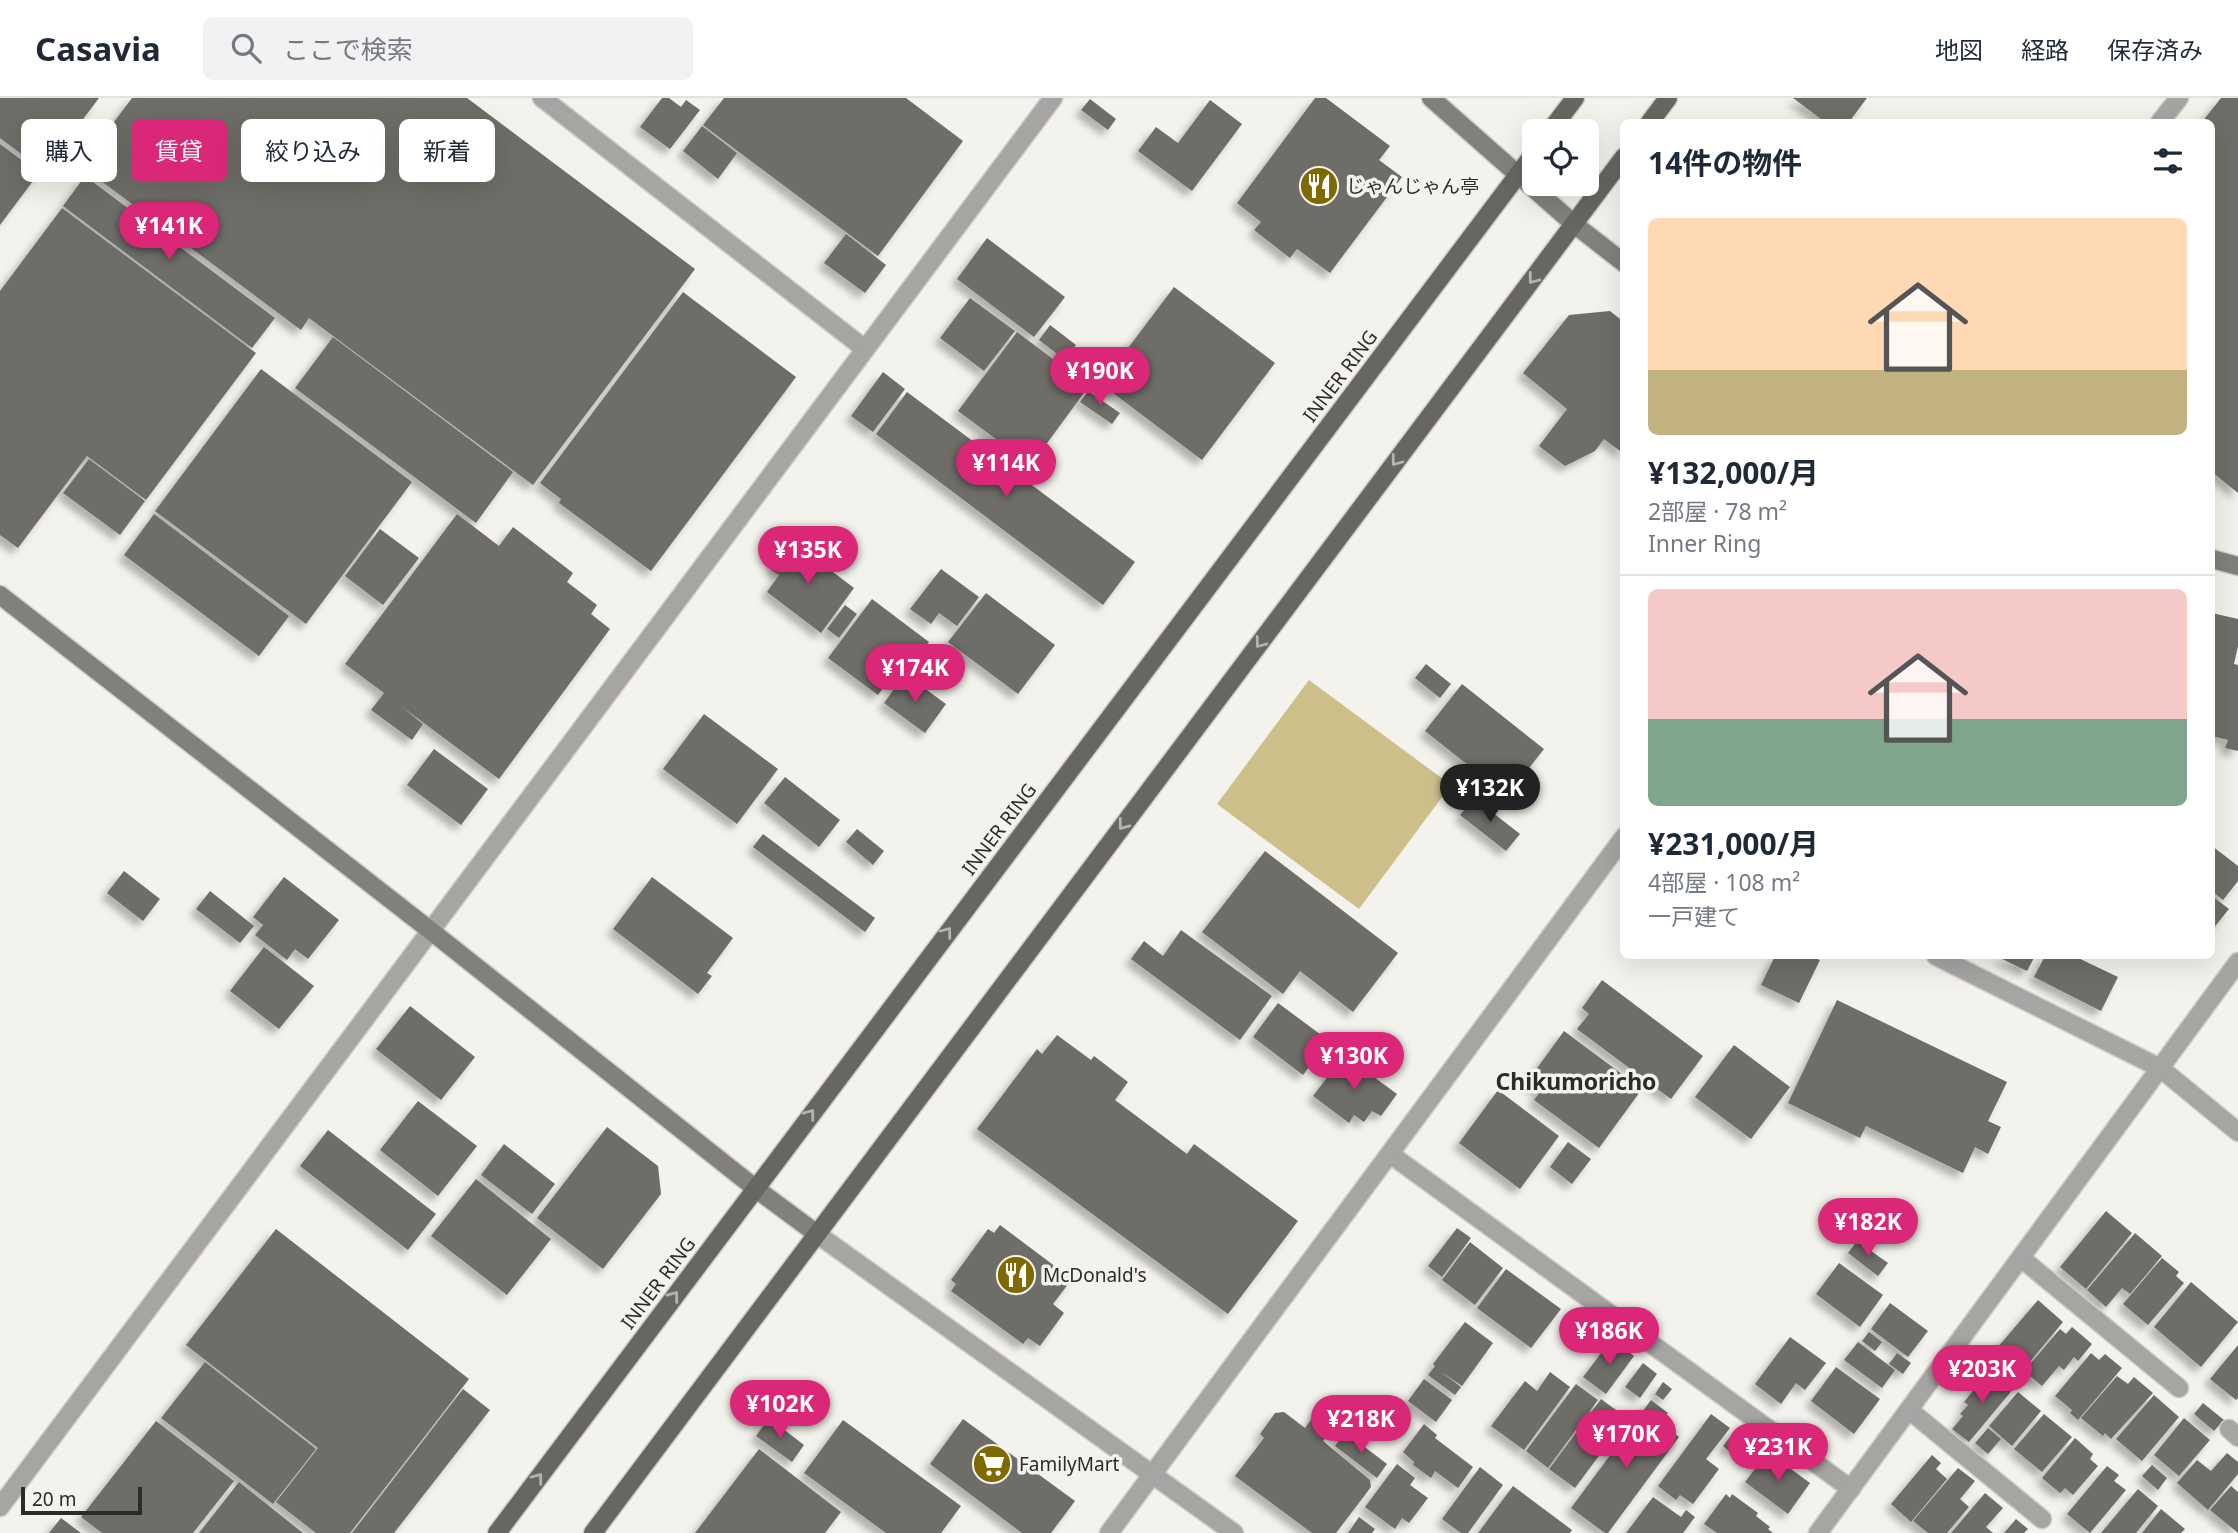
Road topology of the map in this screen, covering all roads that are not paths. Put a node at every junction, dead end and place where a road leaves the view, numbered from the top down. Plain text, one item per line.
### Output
1 (542, 98) edge
2 (1053, 98) edge
3 (1431, 98) edge
4 (1574, 98) edge
5 (1668, 98) edge
6 (2179, 98) edge
7 (1559, 119) edge
8 (1652, 119) edge
9 (2162, 119) edge
10 (1620, 162) edge
11 (1522, 170) edge
12 (1518, 175) junction
13 (1574, 224) junction
14 (1620, 260) edge
15 (865, 349) junction
16 (2215, 560) edge
17 (2238, 566) edge
18 (0, 596) edge
19 (1620, 842) edge
20 (431, 931) junction
21 (1942, 959) edge
22 (2238, 962) edge
23 (2160, 1068) junction
24 (2238, 1132) edge
25 (1390, 1154) junction
26 (755, 1188) junction
27 (817, 1234) junction
28 (2021, 1258) junction
29 (2179, 1388) dead end
30 (1909, 1410) junction
31 (1153, 1475) junction
32 (1851, 1489) junction
33 (0, 1507) edge
34 (2042, 1519) dead end
35 (497, 1533) edge
36 (593, 1533) edge
37 (1110, 1533) edge
38 (1234, 1533) edge
39 (1818, 1533) edge

1 - 15 street
2 - 15 street
3 - 12 street
4 - 7 main road
5 - 8 main road
6 - 9 street
10 - 13 main road
11 - 12 main road, INNER RING
12 - 13 street
26 -> 12 main road, INNER RING
13 - 14 street
13 -> 27 main road
15 - 20 street
16 - 17 street
18 - 20 street
19 - 25 street
20 - 26 street
20 - 33 street
21 - 23 street
22 - 23 street
23 - 24 street
23 - 28 street
25 - 31 street
25 - 32 street
26 - 27 street
35 -> 26 main road, INNER RING
27 - 31 street
27 - 36 main road
28 - 29 street
28 - 30 street
30 - 32 street
30 - 34 street
31 - 37 street
31 - 38 street
32 - 39 street

